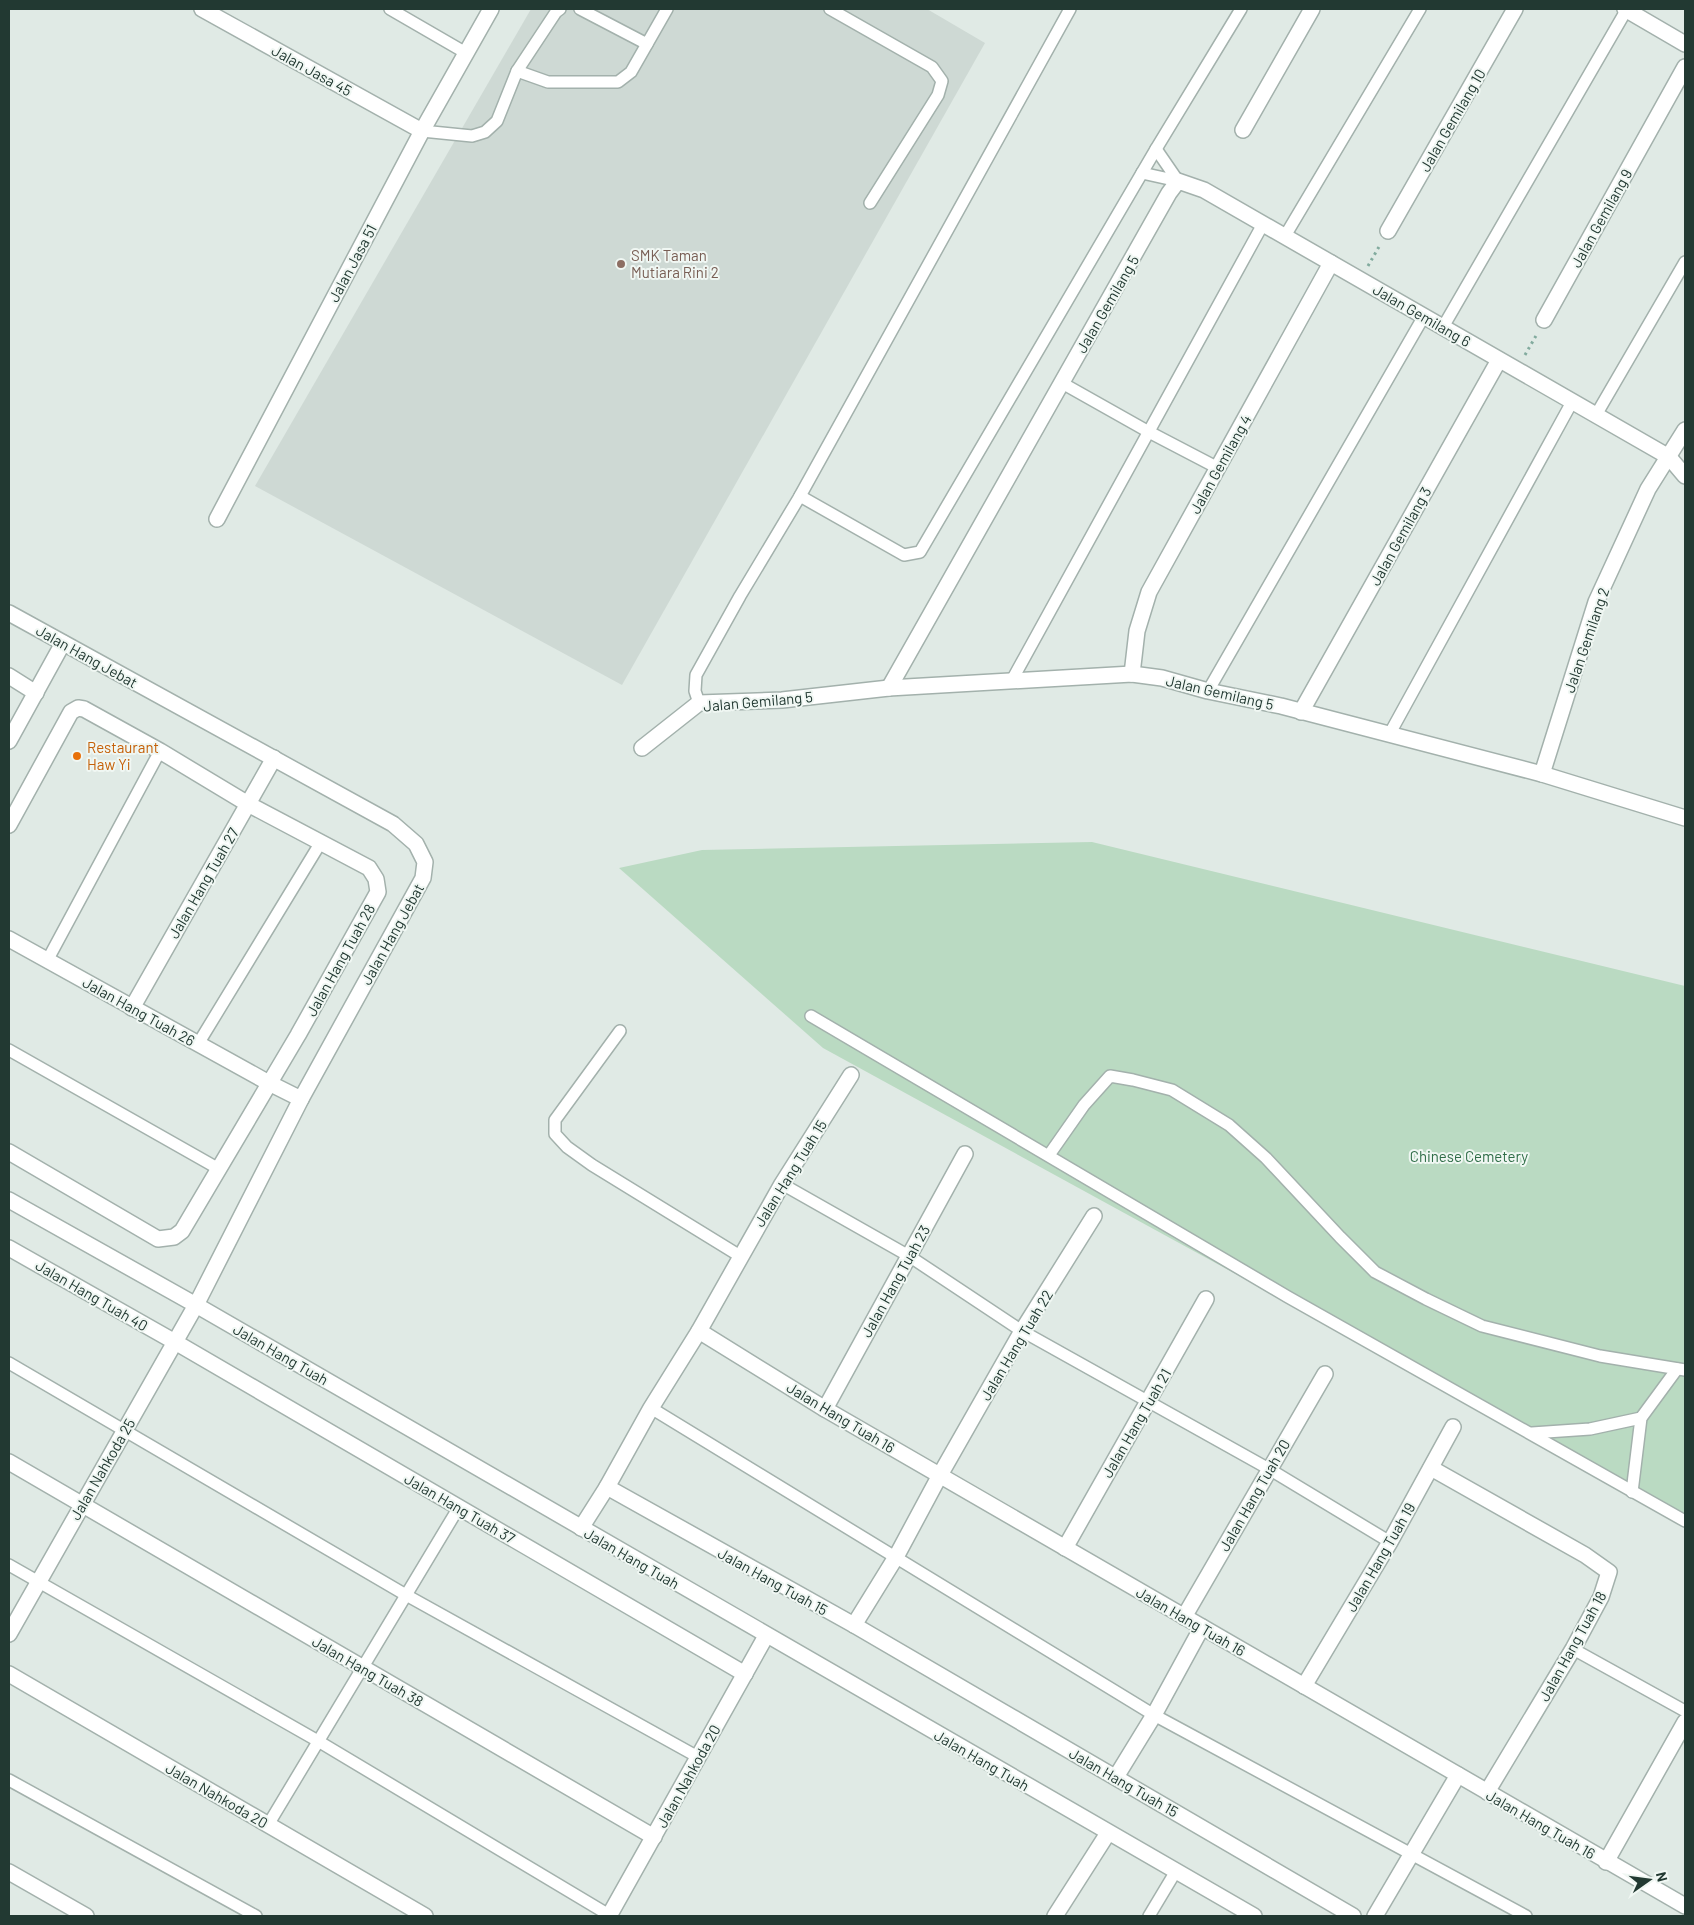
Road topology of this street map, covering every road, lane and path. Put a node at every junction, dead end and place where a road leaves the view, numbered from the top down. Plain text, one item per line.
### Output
1 (202, 9) edge
2 (390, 9) edge
3 (491, 9) edge
4 (560, 9) edge
5 (580, 9) edge
6 (667, 9) edge
7 (830, 9) edge
8 (1070, 9) edge
9 (1241, 9) edge
10 (1312, 9) edge
11 (1420, 9) edge
12 (1515, 9) edge
13 (1626, 9) edge
14 (647, 44) junction
15 (1685, 44) edge
16 (466, 53) junction
17 (1685, 67) edge
18 (517, 71) junction
19 (1243, 130) dead end
20 (422, 131) junction
21 (1156, 149) junction
22 (1142, 173) junction
23 (1178, 181) junction
24 (870, 203) dead end
25 (1263, 224) junction
26 (1388, 231) joint
27 (1285, 236) junction
28 (1331, 262) junction
29 (1685, 262) edge
30 (1360, 280) junction
31 (1424, 316) junction
32 (1544, 320) joint
33 (1443, 328) junction
34 (1499, 360) junction
35 (1517, 370) junction
36 (1062, 384) junction
37 (1572, 402) junction
38 (1596, 415) junction
39 (1685, 430) edge
40 (1149, 432) junction
41 (1668, 457) junction
42 (1218, 468) junction
43 (1685, 476) edge
44 (800, 496) junction
45 (217, 519) dead end
46 (9, 612) edge
47 (63, 642) junction
48 (1132, 674) junction
49 (9, 676) edge
50 (1011, 682) junction
51 (889, 688) junction
52 (36, 692) junction
53 (1208, 692) junction
54 (699, 703) junction
55 (1301, 712) junction
56 (1389, 735) junction
57 (9, 741) edge
58 (642, 748) dead end
59 (160, 751) junction
60 (274, 758) junction
61 (1542, 774) junction
62 (248, 804) junction
63 (1685, 818) edge
64 (9, 825) edge
65 (321, 842) junction
66 (9, 939) edge
67 (47, 961) junction
68 (132, 1008) junction
69 (811, 1016) dead end
70 (620, 1031) dead end
71 (198, 1044) junction
72 (9, 1050) edge
73 (851, 1075) dead end
74 (268, 1083) junction
75 (301, 1099) junction
76 (9, 1152) edge
77 (966, 1154) dead end
78 (1049, 1156) junction
79 (219, 1169) junction
80 (782, 1184) junction
81 (9, 1200) edge
82 (1094, 1216) dead end
83 (9, 1248) edge
84 (740, 1256) junction
85 (909, 1256) junction
86 (1206, 1299) dead end
87 (196, 1305) junction
88 (1022, 1331) junction
89 (699, 1332) junction
90 (175, 1342) junction
91 (9, 1363) edge
92 (1681, 1369) edge
93 (1325, 1374) dead end
94 (1148, 1402) junction
95 (651, 1408) junction
96 (824, 1408) junction
97 (1641, 1418) junction
98 (1453, 1427) dead end
99 (125, 1430) junction
100 (1531, 1433) junction
101 (9, 1462) edge
102 (1431, 1468) junction
103 (1269, 1469) junction
104 (940, 1475) junction
105 (607, 1488) junction
106 (1632, 1492) junction
107 (82, 1505) junction
108 (459, 1507) junction
109 (1685, 1521) edge
110 (581, 1528) junction
111 (1390, 1542) junction
112 (1065, 1548) junction
113 (896, 1557) junction
114 (9, 1565) edge
115 (39, 1581) junction
116 (406, 1595) junction
117 (1184, 1617) junction
118 (854, 1625) junction
119 (1202, 1627) junction
120 (9, 1634) edge
121 (766, 1636) junction
122 (1573, 1649) junction
123 (363, 1668) junction
124 (9, 1674) edge
125 (745, 1674) junction
126 (1304, 1686) junction
127 (1685, 1711) edge
128 (1154, 1715) junction
129 (1685, 1722) edge
130 (318, 1741) junction
131 (698, 1757) junction
132 (1458, 1776) junction
133 (1116, 1777) junction
134 (9, 1780) edge
135 (1487, 1792) junction
136 (268, 1825) junction
137 (1108, 1832) junction
138 (654, 1837) junction
139 (1412, 1854) junction
140 (1606, 1862) junction
141 (1176, 1871) junction
142 (9, 1872) edge
143 (1685, 1906) edge
144 (409, 1912) edge
145 (86, 1916) edge
146 (256, 1916) edge
147 (425, 1916) edge
148 (609, 1916) edge
149 (1055, 1916) edge
150 (1149, 1916) edge
151 (1254, 1916) edge
152 (1353, 1916) edge
153 (1374, 1916) edge
154 (1526, 1916) edge

1 - 20 street, Jalan Jasa 45
2 - 16 lane
3 - 16 street, Jalan Jasa 51
4 - 18 lane
5 - 14 lane
6 - 14 lane
7 - 24 lane
8 - 44 lane
9 - 21 lane
10 - 19 street
11 - 27 lane
12 - 26 street, Jalan Gemilang 10
13 - 15 street
13 - 33 lane
14 - 18 lane
16 - 20 street, Jalan Jasa 51
17 - 32 street, Jalan Gemilang 9
18 - 20 lane
20 - 45 street, Jalan Jasa 51
21 - 22 lane
21 - 23 lane
22 - 23 lane
22 - 44 lane
23 - 25 street, Jalan Gemilang 6
23 - 36 street, Jalan Gemilang 5
25 - 27 street, Jalan Gemilang 6
25 - 40 lane
26 - 30 path
27 - 28 street, Jalan Gemilang 6
28 - 30 street, Jalan Gemilang 6
28 - 42 street, Jalan Gemilang 4
29 - 38 lane
30 - 31 street, Jalan Gemilang 6
31 - 33 street, Jalan Gemilang 6
31 - 53 lane
32 - 35 path
33 - 34 street, Jalan Gemilang 6
34 - 35 street, Jalan Gemilang 6
34 - 55 street, Jalan Gemilang 3
35 - 37 street, Jalan Gemilang 6
36 - 40 lane
36 - 51 street, Jalan Gemilang 5
37 - 38 street, Jalan Gemilang 6
37 - 56 lane
38 - 41 street, Jalan Gemilang 6
39 - 41 street, Jalan Gemilang 2
40 - 42 lane
40 - 50 lane
41 - 43 street, Jalan Gemilang 6
41 - 61 street, Jalan Gemilang 2
42 - 48 street, Jalan Gemilang 4
44 - 54 lane
46 - 47 street, Jalan Hang Jebat
47 - 52 street
47 - 60 street, Jalan Hang Jebat
48 - 50 street, Jalan Gemilang 5
48 - 53 street, Jalan Gemilang 5
49 - 52 street
50 - 51 street, Jalan Gemilang 5
51 - 54 street, Jalan Gemilang 5
52 - 57 street
53 - 55 street, Jalan Gemilang 5
54 - 58 street, Jalan Gemilang 5
55 - 56 street, Jalan Gemilang 5
56 - 61 street, Jalan Gemilang 5
59 - 62 street, Jalan Hang Tuah 28
59 - 64 street, Jalan Hang Tuah 28
59 - 67 lane
60 - 62 street, Jalan Hang Tuah 27
60 - 75 street, Jalan Hang Jebat
61 - 63 street, Jalan Gemilang 5
62 - 65 street, Jalan Hang Tuah 28
62 - 68 street, Jalan Hang Tuah 27
65 - 71 lane
65 - 74 street, Jalan Hang Tuah 28
66 - 67 street, Jalan Hang Tuah 26
67 - 68 street, Jalan Hang Tuah 26
68 - 71 street, Jalan Hang Tuah 26
69 - 78 lane
70 - 84 lane
71 - 74 street, Jalan Hang Tuah 26
72 - 79 lane
73 - 80 street, Jalan Hang Tuah 15
74 - 75 street, Jalan Hang Tuah 26
74 - 79 street, Jalan Hang Tuah 28
75 - 87 street, Jalan Hang Jebat
76 - 79 street, Jalan Hang Tuah 28
77 - 85 street, Jalan Hang Tuah 23
78 - 92 lane
78 - 100 lane
80 - 84 street, Jalan Hang Tuah 15
80 - 85 lane
81 - 87 street, Jalan Hang Tuah
82 - 88 street, Jalan Hang Tuah 22
83 - 90 street, Jalan Hang Tuah 40
84 - 89 street, Jalan Hang Tuah 15
85 - 88 lane
85 - 96 street, Jalan Hang Tuah 23
86 - 94 street, Jalan Hang Tuah 21
87 - 90 street, Jalan Nahkoda 25
87 - 110 street, Jalan Hang Tuah
88 - 94 lane
88 - 104 street, Jalan Hang Tuah 22
89 - 95 street, Jalan Hang Tuah 15
89 - 96 street, Jalan Hang Tuah 16
90 - 99 street, Jalan Nahkoda 25
90 - 108 street, Jalan Hang Tuah 37
91 - 99 lane
92 - 97 lane
93 - 103 street, Jalan Hang Tuah 20
94 - 103 lane
94 - 112 street, Jalan Hang Tuah 21
95 - 105 street, Jalan Hang Tuah 15
95 - 113 lane
96 - 104 street, Jalan Hang Tuah 16
97 - 100 lane
97 - 106 lane
98 - 102 street, Jalan Hang Tuah 19
99 - 107 street, Jalan Nahkoda 25
99 - 116 lane
100 - 106 lane
101 - 107 street, Jalan Hang Tuah 38
102 - 111 street, Jalan Hang Tuah 19
102 - 122 street, Jalan Hang Tuah 18
103 - 111 lane
103 - 117 street, Jalan Hang Tuah 20
104 - 112 street, Jalan Hang Tuah 16
104 - 113 street, Jalan Hang Tuah 22
105 - 110 street
105 - 118 street, Jalan Hang Tuah 15
106 - 109 lane
107 - 115 street, Jalan Nahkoda 25
107 - 123 street, Jalan Hang Tuah 38
108 - 116 lane
108 - 125 street, Jalan Hang Tuah 37
110 - 121 street, Jalan Hang Tuah
111 - 126 street, Jalan Hang Tuah 19
112 - 117 street, Jalan Hang Tuah 16
113 - 118 street, Jalan Hang Tuah 22
113 - 128 lane
114 - 115 lane
115 - 120 street, Jalan Nahkoda 25
115 - 130 lane
116 - 123 lane
116 - 131 lane
117 - 119 street, Jalan Hang Tuah 16
118 - 133 street, Jalan Hang Tuah 15
119 - 126 street, Jalan Hang Tuah 16
119 - 128 street
121 - 125 street, Jalan Nahkoda 20
121 - 137 street, Jalan Hang Tuah
122 - 127 lane
122 - 135 street, Jalan Hang Tuah 18
123 - 130 lane
123 - 138 street, Jalan Hang Tuah 38
124 - 136 street, Jalan Nahkoda 20
125 - 131 street, Jalan Nahkoda 20
126 - 132 street, Jalan Hang Tuah 16
128 - 133 street
128 - 139 lane
129 - 140 street
130 - 136 lane
130 - 148 lane
131 - 138 street, Jalan Nahkoda 20
132 - 135 street, Jalan Hang Tuah 16
132 - 139 street
133 - 152 street, Jalan Hang Tuah 15
134 - 146 lane
135 - 140 street, Jalan Hang Tuah 16
136 - 144 street, Jalan Nahkoda 20
137 - 141 street, Jalan Hang Tuah
137 - 149 street
138 - 148 street, Jalan Nahkoda 20
139 - 153 street
139 - 154 lane
140 - 143 street, Jalan Hang Tuah 16
141 - 150 lane
141 - 151 street, Jalan Hang Tuah
142 - 145 street
144 - 147 street, Jalan Nahkoda 20

